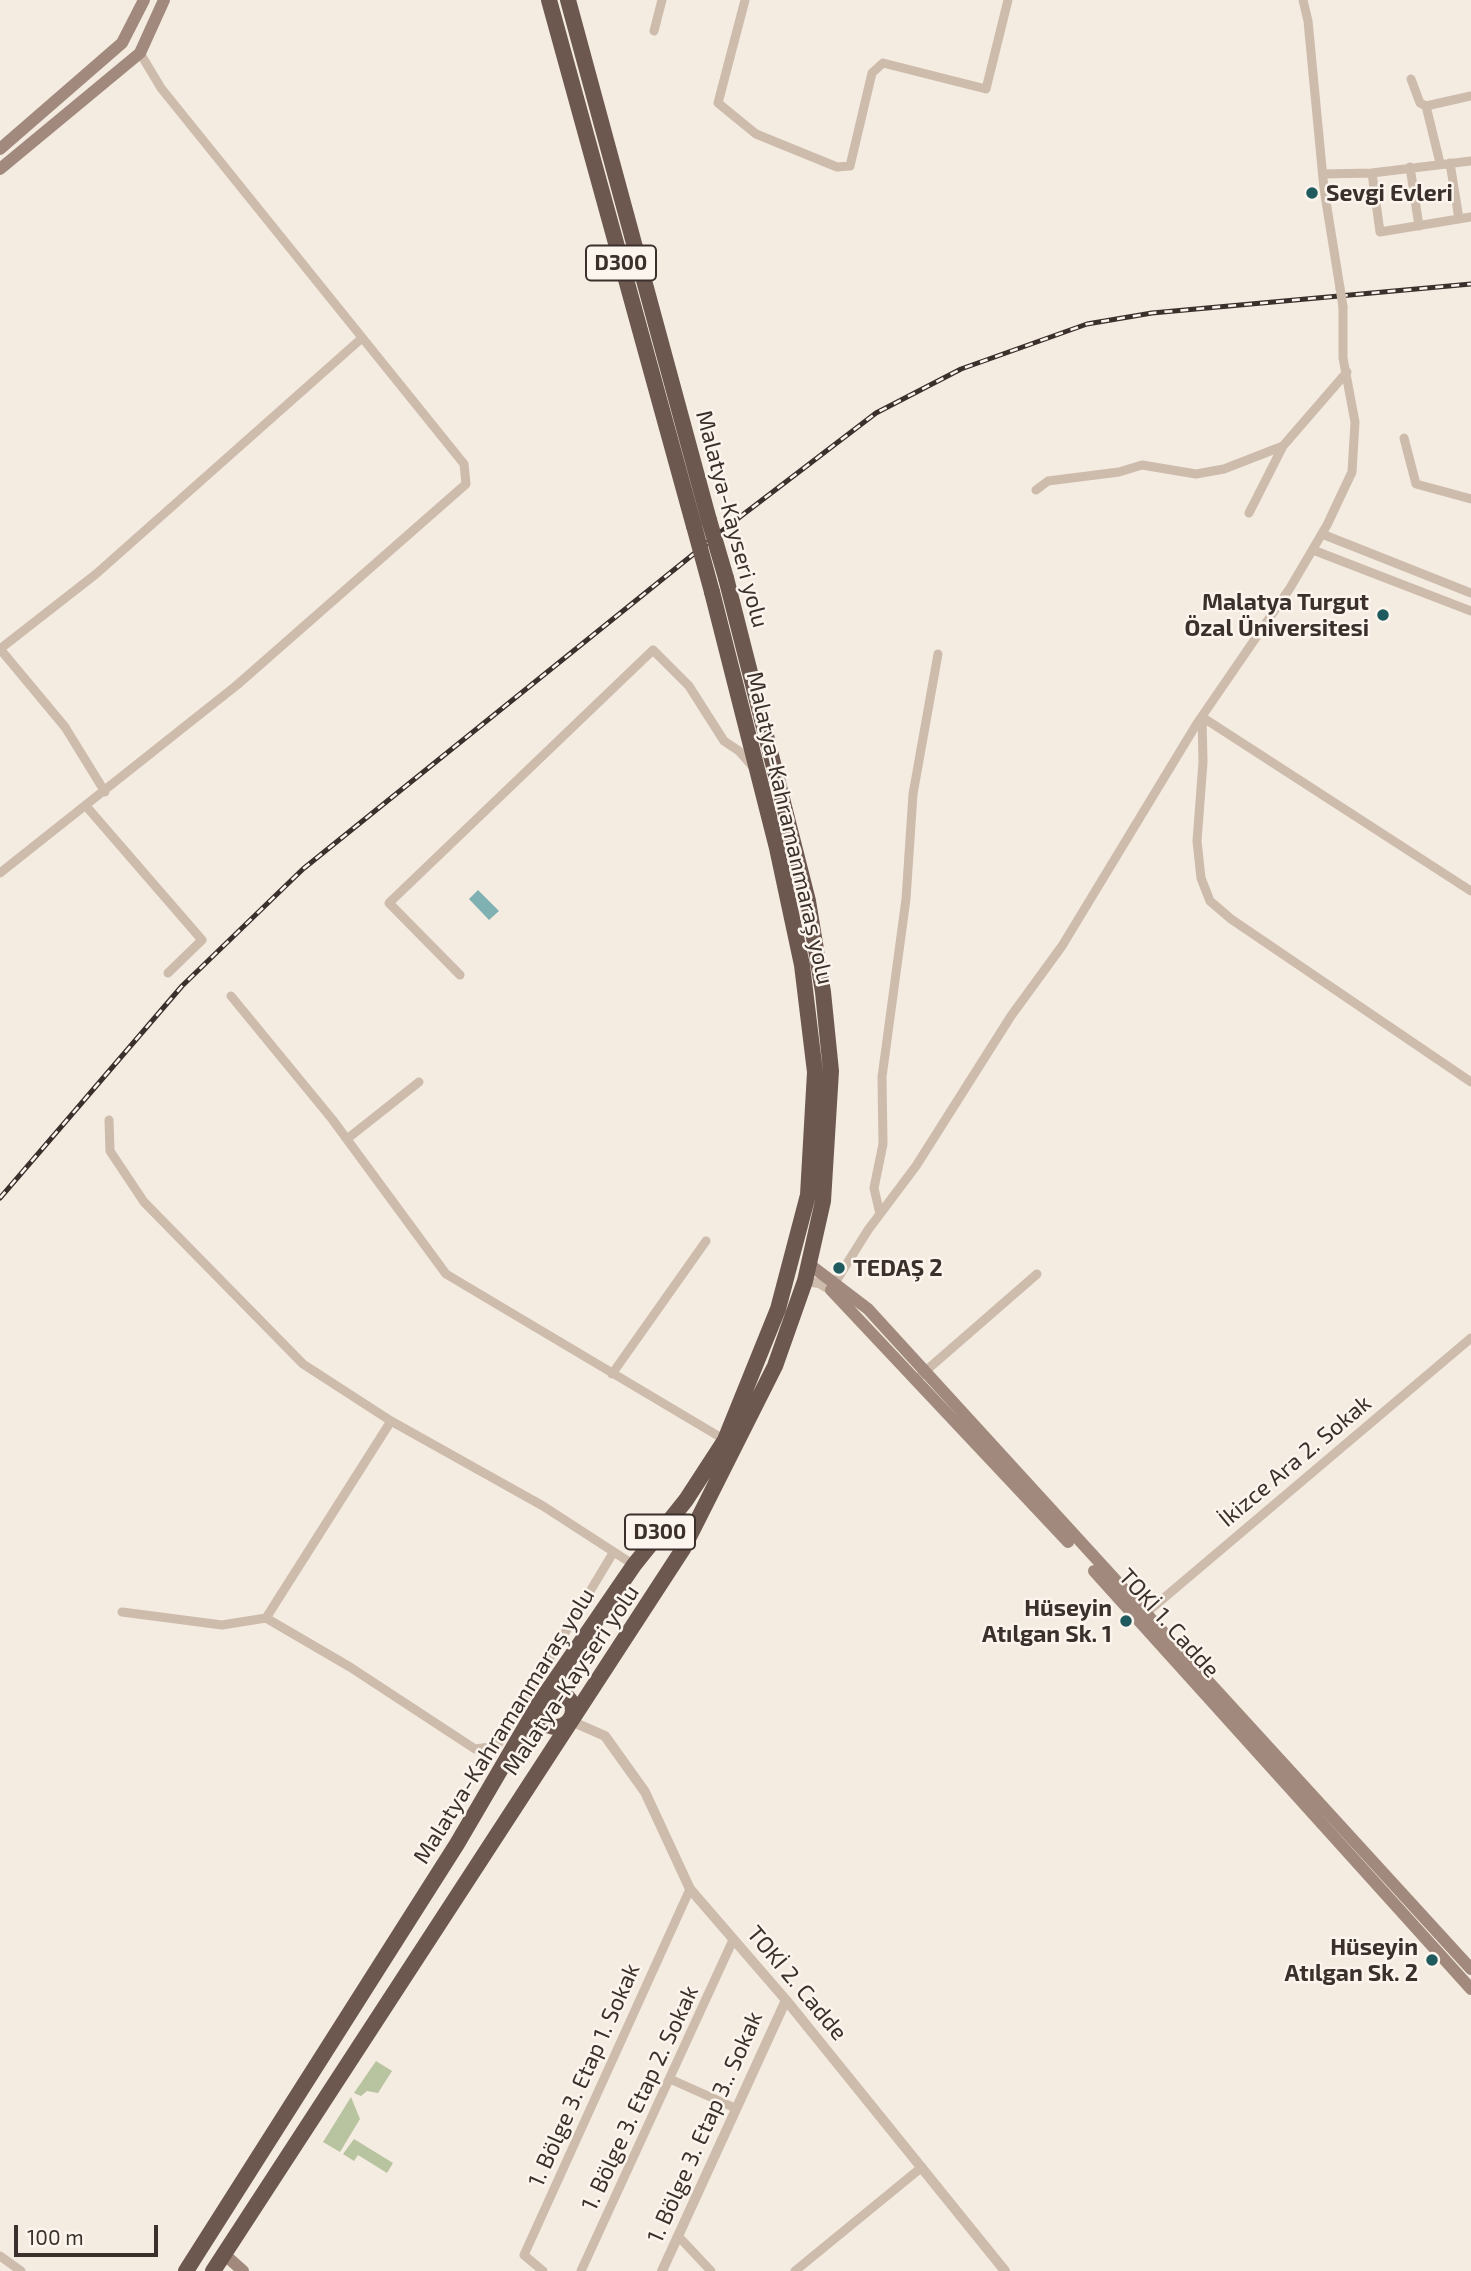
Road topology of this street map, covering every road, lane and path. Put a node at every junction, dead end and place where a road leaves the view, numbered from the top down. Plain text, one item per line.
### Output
1 (144, 0) edge
2 (164, 0) edge
3 (549, 0) edge
4 (568, 0) edge
5 (662, 0) edge
6 (745, 0) edge
7 (1009, 0) edge
8 (1303, 0) edge
9 (654, 31) dead end
10 (141, 52) junction
11 (1411, 79) dead end
12 (1471, 96) edge
13 (1426, 106) junction
14 (0, 149) edge
15 (1471, 161) edge
16 (1440, 163) junction
17 (1450, 163) junction
18 (1410, 167) junction
19 (0, 169) edge
20 (1373, 173) junction
21 (1323, 174) junction
22 (1471, 217) edge
23 (1459, 219) junction
24 (1419, 226) junction
25 (362, 338) junction
26 (1347, 372) junction
27 (1404, 439) dead end
28 (1283, 446) junction
29 (1036, 490) dead end
30 (1471, 499) edge
31 (1248, 513) dead end
32 (702, 523) junction
33 (1322, 534) junction
34 (1313, 550) junction
35 (1471, 593) edge
36 (1471, 611) edge
37 (0, 649) edge
38 (938, 654) dead end
39 (1202, 717) junction
40 (755, 770) junction
41 (104, 792) junction
42 (86, 806) junction
43 (0, 873) edge
44 (1471, 891) edge
45 (168, 974) dead end
46 (460, 975) dead end
47 (231, 996) dead end
48 (419, 1082) dead end
49 (1471, 1082) edge
50 (109, 1119) dead end
51 (347, 1139) junction
52 (880, 1214) junction
53 (706, 1241) dead end
54 (809, 1264) junction
55 (1037, 1274) dead end
56 (805, 1281) junction
57 (833, 1286) junction
58 (1471, 1338) edge
59 (612, 1374) junction
60 (921, 1375) junction
61 (391, 1421) junction
62 (725, 1440) junction
63 (612, 1553) junction
64 (634, 1565) junction
65 (122, 1612) dead end
66 (1145, 1614) junction
67 (266, 1618) junction
68 (540, 1702) junction
69 (570, 1721) junction
70 (690, 1889) junction
71 (733, 1940) junction
72 (1471, 1969) edge
73 (1471, 1989) edge
74 (786, 2000) junction
75 (670, 2079) junction
76 (734, 2108) junction
77 (922, 2167) junction
78 (680, 2237) junction
79 (224, 2254) junction
80 (0, 2256) edge
81 (21, 2271) edge
82 (187, 2271) edge
83 (213, 2271) edge
84 (243, 2271) edge
85 (543, 2271) edge
86 (581, 2271) edge
87 (662, 2271) edge
88 (711, 2271) edge
89 (795, 2271) edge
90 (1005, 2271) edge

1 - 14 main road
2 - 10 main road
3 - 32 highway, Malatya-Kahramanmaraş yolu / D300
4 - 32 highway, Malatya-Kayseri yolu / D300
5 - 9 street
6 - 7 street
8 - 21 street
10 - 19 main road
10 - 25 street
11 - 13 street
12 - 13 street
13 - 16 street
15 - 17 street
16 - 17 street
16 - 18 street
17 - 23 street
18 - 20 street
18 - 24 street
20 - 21 street
20 - 24 street
21 - 26 street, bridge
22 - 23 street
23 - 24 street
25 - 37 street
25 - 41 street
26 - 28 street
26 - 33 street
27 - 30 street
28 - 29 street
28 - 31 street
32 - 40 highway, Malatya-Kahramanmaraş yolu / D300, bridge
32 - 54 highway, Malatya-Kayseri yolu / D300, bridge
33 - 34 street
33 - 35 street
34 - 36 street
34 - 39 street
37 - 41 street
38 - 52 street
39 - 44 street
39 - 49 street
39 - 52 street
40 - 46 street
40 - 62 highway, Malatya-Kahramanmaraş yolu / D300
41 - 42 street
42 - 43 street
42 - 45 street
47 - 51 street
48 - 51 street
50 - 61 street
51 - 59 street
52 - 57 street
53 - 59 street
54 - 56 highway, Malatya-Kayseri yolu / D300
54 - 57 main road, TOKİ 1. Cadde
55 - 60 street
56 - 57 street
56 - 69 highway, Malatya-Kayseri yolu / D300
57 - 60 main road, TOKİ 1. Cadde
58 - 66 street, İkizce Ara 2. Sokak
59 - 62 street
60 - 66 main road, TOKİ 1. Cadde
60 - 73 main road, TOKİ 1. Cadde
61 - 63 street
61 - 67 street
62 - 64 highway, Malatya-Kahramanmaraş yolu / D300
63 - 64 street
63 - 67 street
64 - 68 highway, Malatya-Kahramanmaraş yolu / D300
65 - 67 street
66 - 72 main road, TOKİ 1. Cadde
68 - 69 highway
68 - 69 highway
68 - 82 highway, Malatya-Kahramanmaraş yolu / D300
69 - 70 street, TOKİ 2. Cadde
69 - 79 highway, Malatya-Kayseri yolu / D300
70 - 71 street, TOKİ 2. Cadde
70 - 85 street, 1. Bölge 3. Etap 1. Sokak
71 - 74 street, TOKİ 2. Cadde
71 - 75 street, 1. Bölge 3. Etap 2. Sokak
74 - 76 street, 1. Bölge 3. Etap 3.. Sokak
74 - 77 street, TOKİ 2. Cadde
75 - 76 street
75 - 86 street, 1. Bölge 3. Etap 2. Sokak
76 - 78 street, 1. Bölge 3. Etap 3.. Sokak
77 - 89 street
77 - 90 street, TOKİ 2. Cadde
78 - 87 street, 1. Bölge 3. Etap 3.. Sokak
78 - 88 street
79 - 83 highway, Malatya-Kayseri yolu / D300
79 - 84 main road
80 - 81 street

